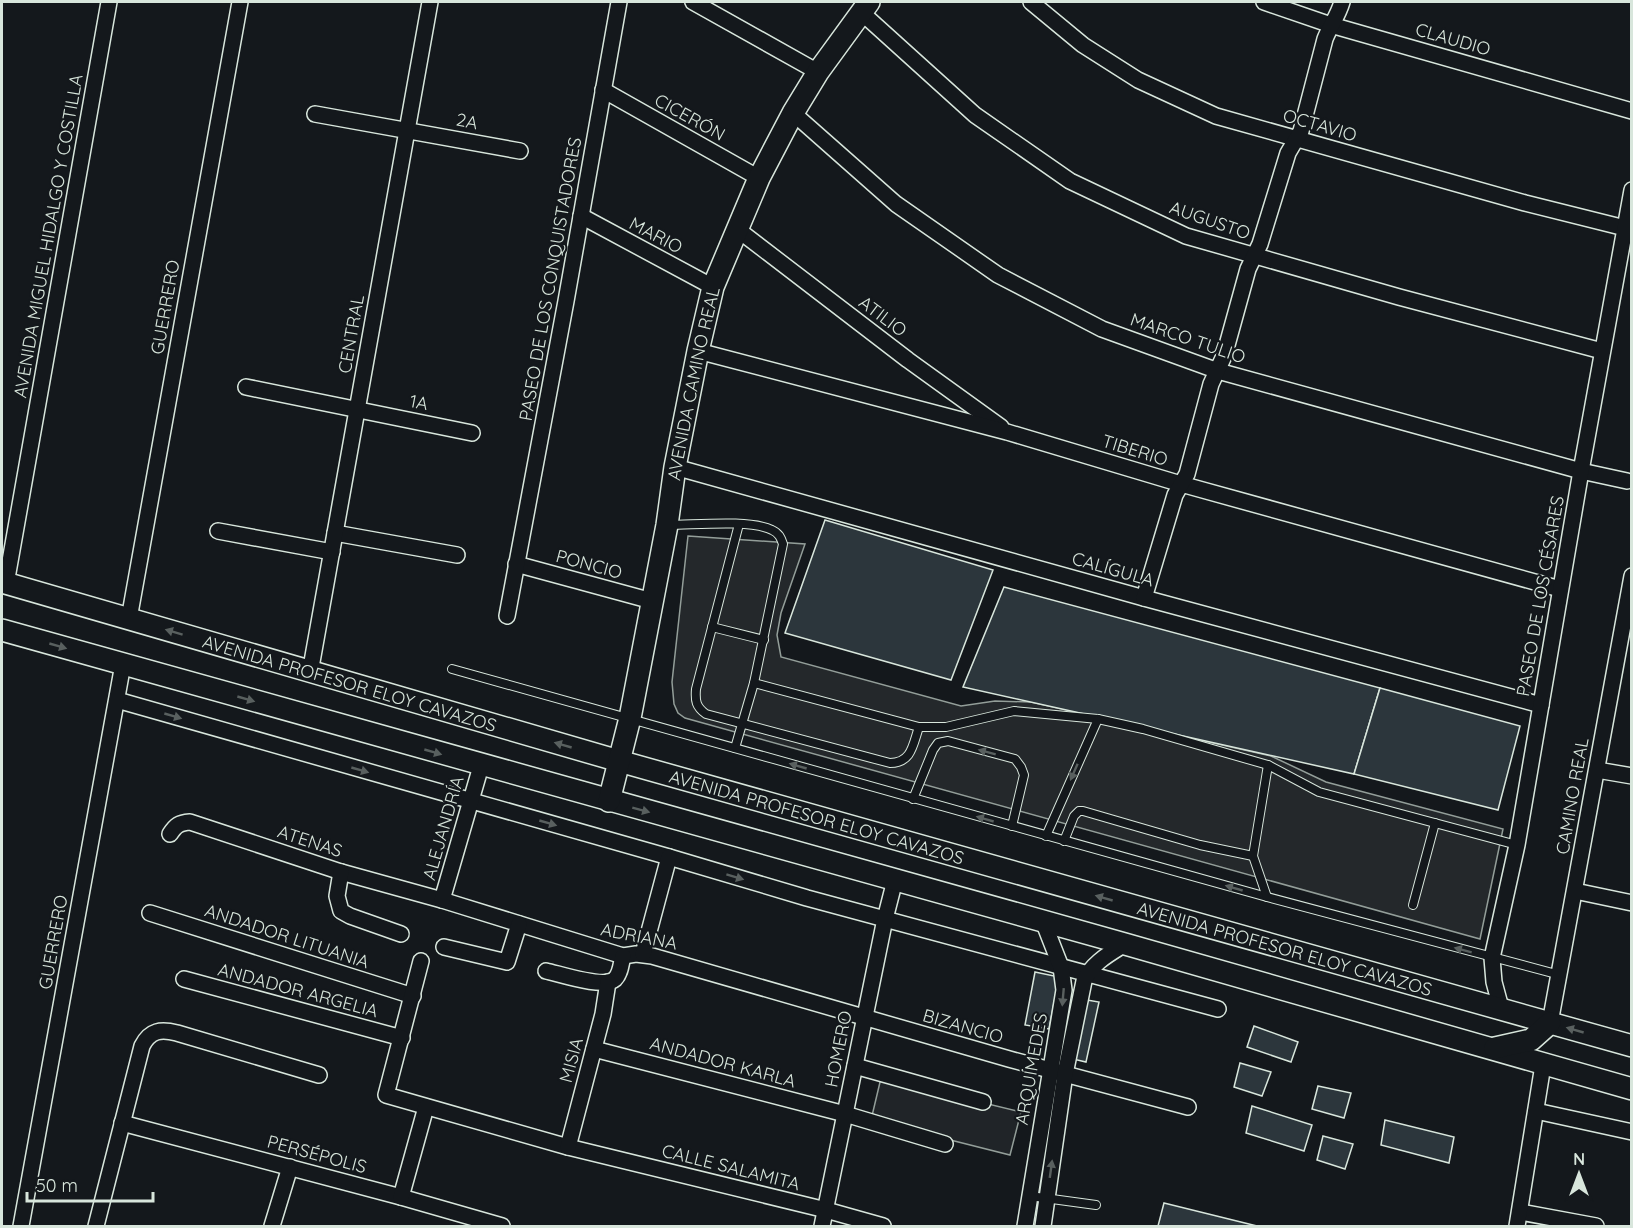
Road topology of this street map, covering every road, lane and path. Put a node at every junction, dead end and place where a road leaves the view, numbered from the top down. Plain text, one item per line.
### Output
1 (109, 2) edge
2 (240, 2) edge
3 (430, 2) edge
4 (619, 2) edge
5 (693, 2) edge
6 (1031, 2) edge
7 (1264, 2) edge
8 (1342, 2) edge
9 (865, 7) edge
10 (1330, 25) junction
11 (818, 72) junction
12 (603, 90) junction
13 (1632, 111) edge
14 (793, 113) junction
15 (315, 114) dead end
16 (407, 129) junction
17 (1296, 139) junction
18 (520, 151) dead end
19 (759, 178) junction
20 (1632, 190) edge
21 (1631, 195) edge
22 (581, 216) junction
23 (1625, 228) junction
24 (737, 229) junction
25 (1255, 256) junction
26 (713, 288) junction
27 (698, 351) junction
28 (1602, 351) junction
29 (1218, 371) junction
30 (246, 387) dead end
31 (357, 409) junction
32 (1007, 432) junction
33 (472, 433) dead end
34 (675, 467) junction
35 (1581, 471) junction
36 (1628, 481) dead end
37 (1181, 484) junction
38 (739, 524) junction
39 (667, 525) junction
40 (218, 531) dead end
41 (335, 534) junction
42 (332, 552) junction
43 (457, 555) dead end
44 (516, 564) junction
45 (1632, 576) edge
46 (4, 583) edge
47 (1560, 589) junction
48 (1144, 598) junction
49 (652, 601) junction
50 (507, 616) dead end
51 (129, 619) junction
52 (712, 627) junction
53 (2, 630) edge
54 (764, 640) junction
55 (1625, 647) edge
56 (123, 664) junction
57 (452, 669) dead end
58 (310, 673) junction
59 (754, 683) junction
60 (117, 700) junction
61 (1541, 705) junction
62 (630, 718) junction
63 (1098, 719) junction
64 (743, 723) junction
65 (919, 727) junction
66 (735, 748) junction
67 (619, 761) junction
68 (1268, 765) junction
69 (481, 766) junction
70 (1597, 770) junction
71 (1632, 776) edge
72 (913, 799) junction
73 (470, 801) junction
74 (609, 801) junction
75 (1435, 823) junction
76 (1012, 826) junction
77 (170, 834) dead end
78 (1046, 836) junction
79 (1064, 841) junction
80 (1517, 845) junction
81 (1253, 856) junction
82 (669, 857) junction
83 (340, 872) junction
84 (895, 880) junction
85 (1575, 891) junction
86 (1267, 897) junction
87 (442, 900) junction
88 (1632, 903) edge
89 (1413, 905) dead end
90 (150, 912) dead end
91 (885, 919) junction
92 (1043, 921) junction
93 (519, 924) junction
94 (401, 934) dead end
95 (1125, 944) junction
96 (444, 947) dead end
97 (643, 954) junction
98 (623, 956) junction
99 (1492, 958) junction
100 (421, 961) dead end
101 (1061, 968) junction
102 (546, 971) dead end
103 (1087, 973) junction
104 (1560, 975) junction
105 (184, 979) dead end
106 (608, 982) junction
107 (413, 996) junction
108 (1501, 1008) junction
109 (1218, 1009) dead end
110 (864, 1017) junction
111 (1550, 1023) junction
112 (402, 1038) junction
113 (1632, 1046) edge
114 (594, 1048) junction
115 (1488, 1049) junction
116 (1543, 1065) junction
117 (855, 1066) junction
118 (1058, 1072) junction
119 (319, 1075) dead end
120 (1632, 1089) edge
121 (983, 1102) dead end
122 (426, 1107) junction
123 (1188, 1107) dead end
124 (1536, 1111) junction
125 (844, 1114) junction
126 (122, 1123) junction
127 (1632, 1132) edge
128 (945, 1144) dead end
129 (568, 1147) junction
130 (290, 1167) junction
131 (1030, 1196) junction
132 (401, 1197) junction
133 (1047, 1198) junction
134 (1096, 1205) dead end
135 (826, 1210) junction
136 (1519, 1219) edge
137 (21, 1227) edge
138 (96, 1227) edge
139 (272, 1227) edge
140 (502, 1227) edge
141 (822, 1227) edge
142 (883, 1227) edge
143 (1025, 1227) edge
144 (1043, 1227) edge
145 (1596, 1227) edge

1 - 46 street, AVENIDA MIGUEL HIDALGO Y COSTILLA
2 - 51 street, GUERRERO
3 - 16 street, CENTRAL
4 - 12 street, PASEO DE LOS CONQUISTADORES
5 - 11 street
6 - 17 street, OCTAVIO
7 - 10 street, CLAUDIO
8 - 10 street
9 - 11 main road, AVENIDA CAMINO REAL
9 - 25 street, AUGUSTO
10 - 13 street, CLAUDIO
10 - 17 street
11 - 14 main road, AVENIDA CAMINO REAL
12 - 19 street, CICERÓN
12 - 22 street, PASEO DE LOS CONQUISTADORES
14 - 19 main road, AVENIDA CAMINO REAL
14 - 29 street, MARCO TULIO
15 - 16 street, 2A
16 - 18 street, 2A
16 - 31 street, CENTRAL
17 - 23 street, OCTAVIO
17 - 25 street
19 - 24 main road, AVENIDA CAMINO REAL
20 - 21 street, PASEO DE LOS CÉSARES
21 - 23 street, PASEO DE LOS CÉSARES
22 - 26 street, MARIO
22 - 44 street, PASEO DE LOS CONQUISTADORES
23 - 28 street, PASEO DE LOS CÉSARES
24 - 26 main road, AVENIDA CAMINO REAL
24 - 32 street, ATILIO
25 - 28 street, AUGUSTO
25 - 29 street
26 - 27 main road, AVENIDA CAMINO REAL
27 - 32 street, TIBERIO
27 - 34 main road, AVENIDA CAMINO REAL
28 - 35 street, PASEO DE LOS CÉSARES
29 - 35 street, MARCO TULIO
29 - 37 street
30 - 31 street, 1A
31 - 33 street, 1A
31 - 41 street, CENTRAL
32 - 37 street, TIBERIO
34 - 39 main road, AVENIDA CAMINO REAL
34 - 48 street, CALÍGULA
35 - 36 street, MARCO TULIO
35 - 47 street, PASEO DE LOS CÉSARES
37 - 47 street, TIBERIO
37 - 48 street
38 - 39 lane
38 - 52 lane
38 - 54 lane
39 - 49 main road, AVENIDA CAMINO REAL
40 - 42 street
41 - 42 street, CENTRAL
41 - 43 street
42 - 58 street, CENTRAL
44 - 49 street, PONCIO
44 - 50 street, PASEO DE LOS CONQUISTADORES
45 - 55 street, CAMINO REAL
46 - 51 main road, AVENIDA PROFESOR ELOY CAVAZOS
47 - 61 street, PASEO DE LOS CÉSARES
48 - 61 street, CALÍGULA
49 - 62 main road, AVENIDA CAMINO REAL
58 -> 51 main road, AVENIDA PROFESOR ELOY CAVAZOS
52 - 54 lane
52 - 64 lane
53 -> 56 main road, AVENIDA PROFESOR ELOY CAVAZOS
54 - 59 lane
55 - 70 street, CAMINO REAL
56 - 60 street, GUERRERO
56 -> 69 main road, AVENIDA PROFESOR ELOY CAVAZOS
57 - 62 lane
67 -> 58 main road, AVENIDA PROFESOR ELOY CAVAZOS
59 - 64 lane
59 - 65 lane
60 -> 73 street
60 - 137 street, GUERRERO
61 - 80 street, PASEO DE LOS CÉSARES
62 - 66 lane
62 - 67 main road, AVENIDA CAMINO REAL
63 - 65 lane
63 - 68 lane
63 -> 78 lane
64 - 65 lane
64 - 66 lane
72 -> 66 lane
67 - 74 main road, AVENIDA CAMINO REAL
108 -> 67 main road, AVENIDA PROFESOR ELOY CAVAZOS
68 - 75 lane
68 - 81 lane
69 - 73 street, ALEJANDRÍA
69 - 74 main road, AVENIDA PROFESOR ELOY CAVAZOS
70 - 71 street
70 - 85 street, CAMINO REAL
76 -> 72 lane
76 -> 72 lane
73 -> 82 street
73 - 87 street, ALEJANDRÍA
74 -> 84 main road, AVENIDA PROFESOR ELOY CAVAZOS
75 - 80 lane
75 - 89 lane
76 - 78 lane
77 - 83 street, ATENAS
78 - 79 lane
79 - 81 lane
86 -> 79 lane
80 - 99 street, PASEO DE LOS CÉSARES
81 - 86 lane
82 -> 91 street
82 - 97 street
83 - 87 street, ATENAS
83 - 94 street
84 - 91 street, HOMERO
84 - 92 main road, AVENIDA PROFESOR ELOY CAVAZOS
85 - 88 street
85 - 104 street, CAMINO REAL
99 -> 86 lane
87 - 93 street, ADRIANA
90 - 107 street, ANDADOR LITUANIA
91 - 101 street
91 - 110 street, HOMERO
92 - 95 main road, AVENIDA PROFESOR ELOY CAVAZOS
92 - 101 street, ARQUÍMEDES
93 - 96 street
93 - 98 street, ADRIANA
95 - 103 street
95 - 115 main road, AVENIDA PROFESOR ELOY CAVAZOS
97 - 98 street, ADRIANA
97 - 110 street, ADRIANA
98 - 106 street
99 - 104 lane
99 - 108 street, PASEO DE LOS CÉSARES
100 - 107 street
101 - 103 street
101 -> 118 street, ARQUÍMEDES
102 - 106 street
103 - 109 street
103 - 118 street, ARQUÍMEDES
104 - 111 street, CAMINO REAL
105 - 112 street, ANDADOR ARGELIA
106 - 114 street, MISIA
107 - 112 street
108 - 111 main road, AVENIDA PROFESOR ELOY CAVAZOS
110 - 117 street, HOMERO
110 - 118 street, BIZANCIO
113 -> 111 main road, AVENIDA PROFESOR ELOY CAVAZOS
111 - 115 main road
112 - 122 street, CALLE SALAMITA
114 - 125 street, ANDADOR KARLA
114 - 129 street, MISIA
115 - 116 main road, AVENIDA PROFESOR ELOY CAVAZOS
116 - 120 main road, AVENIDA PROFESOR ELOY CAVAZOS
116 - 124 street
117 - 121 street
117 - 125 street, HOMERO
118 - 123 street, BIZANCIO
118 - 131 street, ARQUÍMEDES
133 -> 118 street, ARQUÍMEDES
119 - 126 street
122 - 129 street, CALLE SALAMITA
122 - 132 street
124 - 127 street
124 - 136 street
125 - 128 street, ANDADOR KARLA
125 - 135 street, HOMERO
126 - 130 street, PERSÉPOLIS
126 - 138 street
129 - 135 street, CALLE SALAMITA
130 - 132 street, PERSÉPOLIS
130 - 139 street
131 - 133 lane
131 - 143 street, ARQUÍMEDES
132 - 140 street, PERSÉPOLIS
133 - 134 lane
133 - 144 street, ARQUÍMEDES
135 - 141 street, HOMERO
135 - 142 street, CALLE SALAMITA
136 - 145 street

